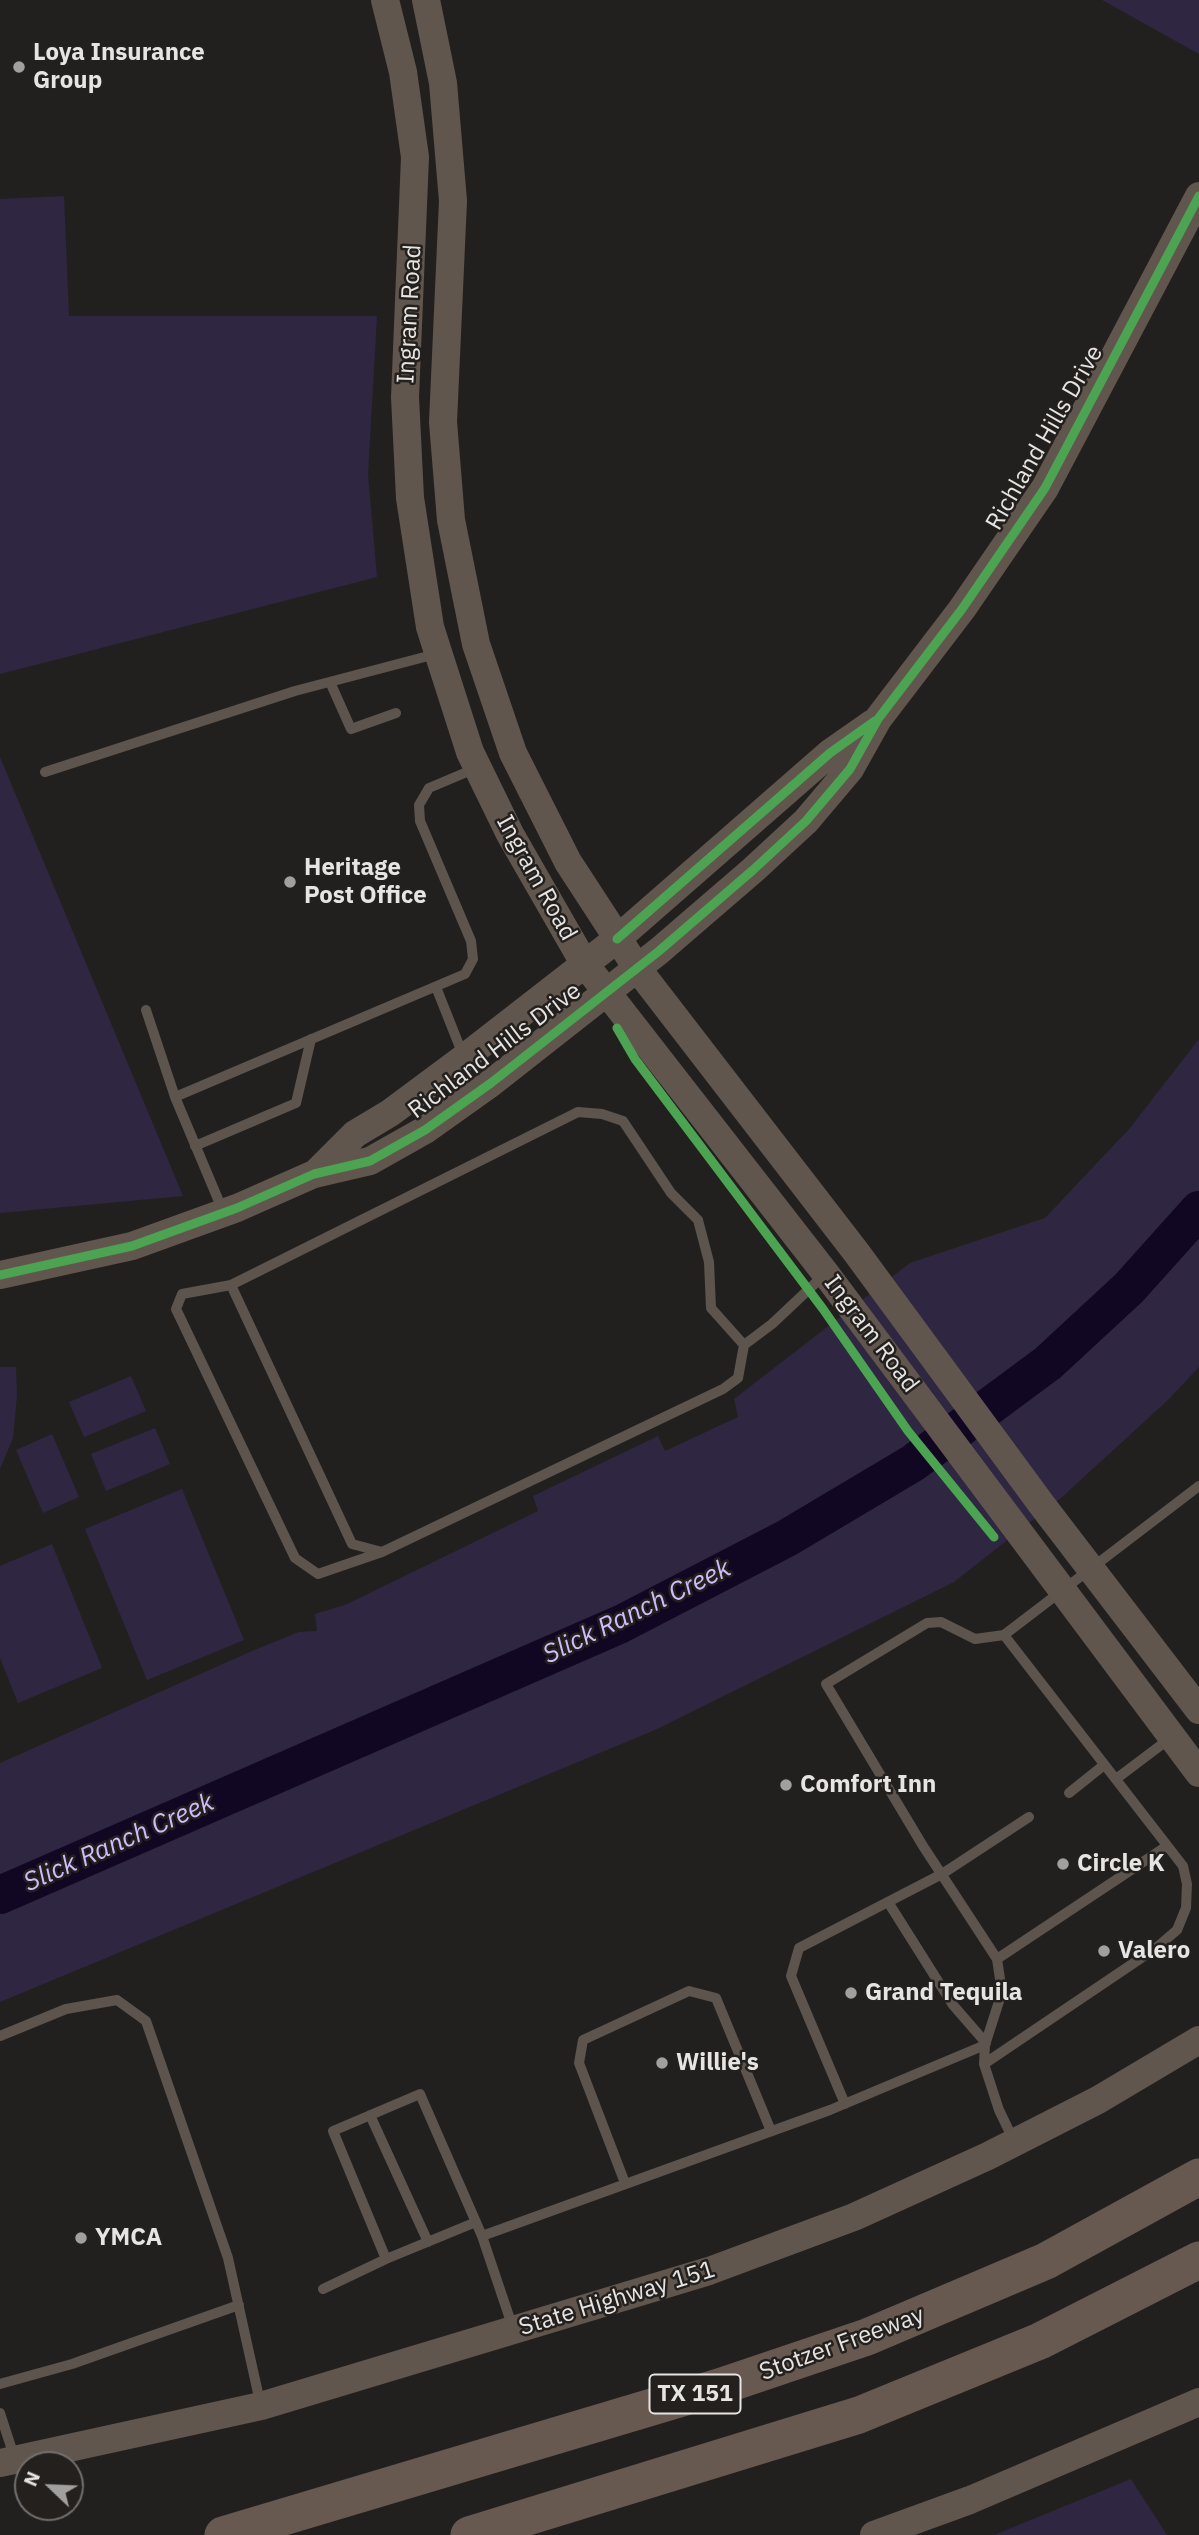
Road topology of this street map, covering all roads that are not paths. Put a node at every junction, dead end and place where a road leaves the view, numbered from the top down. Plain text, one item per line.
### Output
1 (385, 0) edge
2 (426, 0) edge
3 (1199, 196) edge
4 (414, 240) junction
5 (452, 241) junction
6 (476, 644) junction
7 (438, 654) junction
8 (330, 682) junction
9 (396, 713) dead end
10 (878, 719) junction
11 (478, 768) junction
12 (45, 772) dead end
13 (617, 939) junction
14 (584, 963) junction
15 (637, 968) junction
16 (436, 987) junction
17 (605, 991) junction
18 (146, 1010) dead end
19 (311, 1039) junction
20 (464, 1058) junction
21 (175, 1097) junction
22 (195, 1146) junction
23 (314, 1174) junction
24 (224, 1213) junction
25 (856, 1252) junction
26 (826, 1274) junction
27 (0, 1275) edge
28 (231, 1285) junction
29 (744, 1345) junction
30 (1199, 1486) edge
31 (382, 1552) junction
32 (1093, 1568) junction
33 (1064, 1590) junction
34 (1004, 1635) junction
35 (1199, 1710) edge
36 (1172, 1737) junction
37 (1104, 1765) junction
38 (1199, 1773) edge
39 (1116, 1779) junction
40 (1069, 1793) dead end
41 (1030, 1817) dead end
42 (1167, 1846) junction
43 (942, 1874) junction
44 (888, 1902) junction
45 (997, 1959) junction
46 (0, 2036) edge
47 (1199, 2040) edge
48 (986, 2044) junction
49 (984, 2064) junction
50 (845, 2104) junction
51 (370, 2115) junction
52 (771, 2131) junction
53 (1015, 2143) junction
54 (1199, 2161) edge
55 (1199, 2177) edge
56 (625, 2183) junction
57 (1149, 2207) junction
58 (476, 2222) junction
59 (482, 2236) junction
60 (428, 2242) junction
61 (386, 2259) junction
62 (1199, 2259) edge
63 (323, 2289) dead end
64 (239, 2305) junction
65 (514, 2332) junction
66 (0, 2384) edge
67 (1199, 2402) edge
68 (261, 2406) junction
69 (0, 2413) edge
70 (7, 2461) edge
71 (223, 2535) edge
72 (469, 2535) edge
73 (874, 2535) edge

1 - 4 main road, Ingram Road
2 - 5 main road, Ingram Road
3 - 10 main road, Richland Hills Drive
4 - 5 main road
4 - 7 main road, Ingram Road
5 - 6 main road, Ingram Road
6 - 7 main road
6 - 13 main road, Ingram Road
7 - 8 lane
7 - 11 main road, Ingram Road
8 - 9 lane
8 - 12 lane
10 - 13 main road, Richland Hills Drive
10 - 15 main road, Richland Hills Drive
11 - 14 main road, Ingram Road
11 - 16 lane
13 - 14 main road, Richland Hills Drive
13 - 15 main road, Ingram Road
14 - 17 main road, Ingram Road
14 - 20 main road, Richland Hills Drive
15 - 17 main road, Richland Hills Drive
15 - 25 main road, Ingram Road
16 - 19 lane
16 - 20 lane
17 - 23 main road, Richland Hills Drive
17 - 26 main road, Ingram Road
18 - 21 lane
19 - 21 lane
19 - 22 lane
20 - 23 main road, Richland Hills Drive
21 - 22 lane
22 - 24 lane
23 - 24 main road, Richland Hills Drive
24 - 27 main road, Richland Hills Drive
25 - 26 main road
25 - 32 main road, Ingram Road
26 - 29 lane
26 - 33 main road, Ingram Road
28 - 29 lane
28 - 31 lane
28 - 31 lane
29 - 31 lane
30 - 32 lane
32 - 33 lane
32 - 35 main road, Ingram Road
33 - 34 lane
33 - 36 main road, Ingram Road
34 - 37 lane
34 - 43 lane
36 - 38 main road, Ingram Road
36 - 39 lane
37 - 39 lane
37 - 40 lane
39 - 42 lane
41 - 43 lane
42 - 45 lane
42 - 49 lane
43 - 44 lane
43 - 45 lane
44 - 48 lane
44 - 50 lane
45 - 48 lane
46 - 64 lane
47 - 53 main road, State Highway 151
48 - 49 lane
48 - 50 lane
49 - 53 lane
50 - 52 lane
51 - 58 lane
51 - 60 lane
51 - 61 lane
52 - 56 lane
52 - 56 lane
53 - 65 main road, State Highway 151
54 - 57 highway
55 - 57 highway, Stotzer Freeway / TX 151
56 - 59 lane
57 - 71 highway, Stotzer Freeway / TX 151
58 - 59 lane
58 - 60 lane
59 - 65 lane
60 - 61 lane
61 - 63 lane
62 - 72 highway
64 - 66 lane
64 - 68 lane
65 - 68 main road, State Highway 151
67 - 73 main road
68 - 70 main road, State Highway 151
69 - 70 lane

